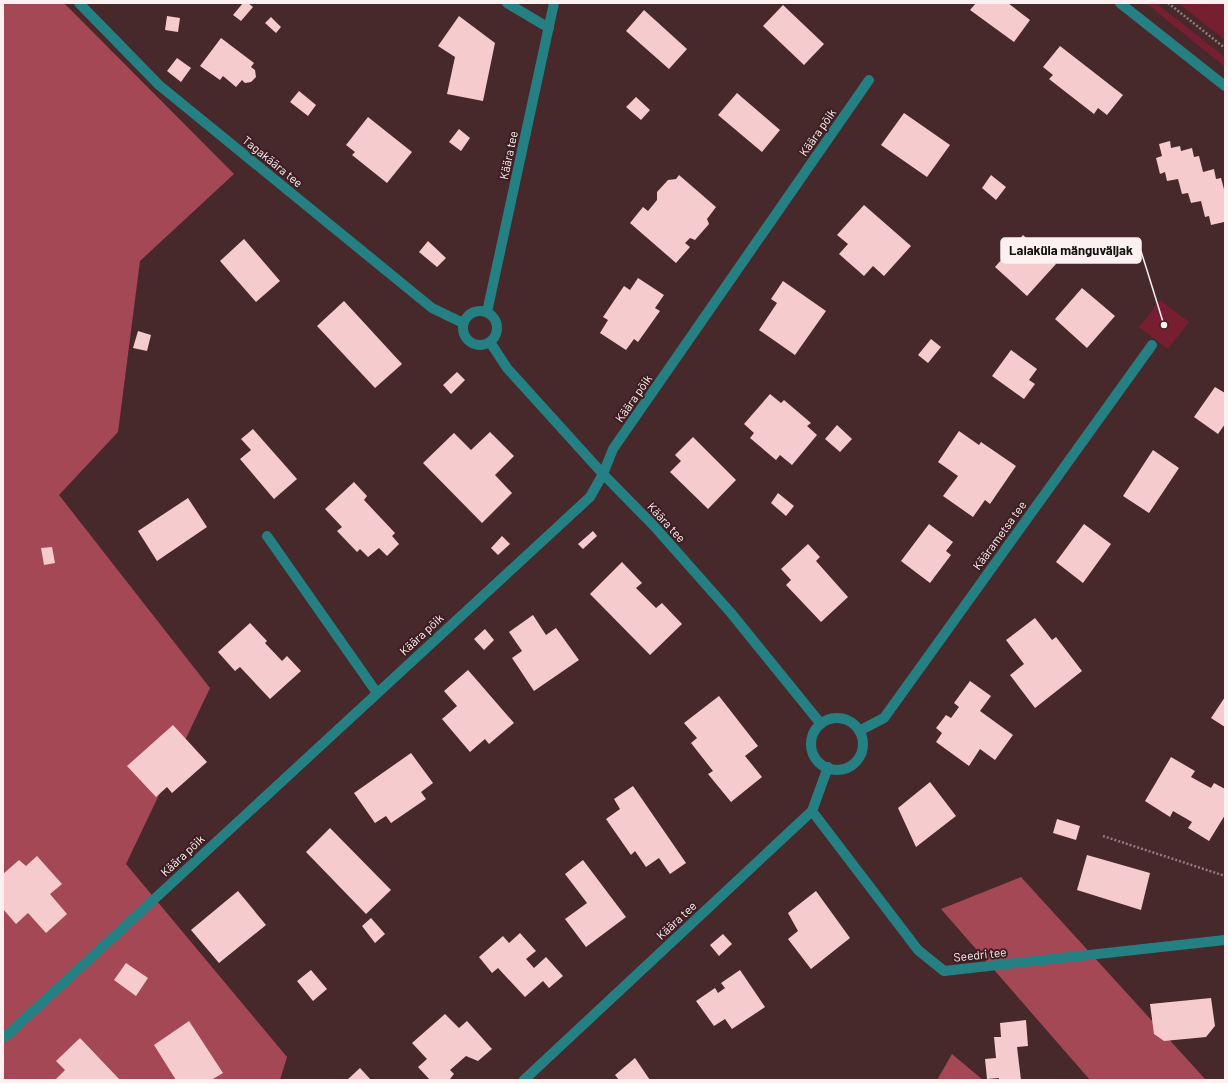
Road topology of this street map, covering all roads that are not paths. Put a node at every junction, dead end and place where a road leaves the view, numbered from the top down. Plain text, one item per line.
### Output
1 (79, 3) edge
2 (507, 3) edge
3 (554, 3) edge
4 (1120, 3) edge
5 (549, 28) junction
6 (869, 80) dead end
7 (1225, 86) edge
8 (488, 312) junction
9 (463, 323) junction
10 (490, 342) junction
11 (1152, 345) dead end
12 (603, 474) junction
13 (267, 536) dead end
14 (377, 693) junction
15 (821, 724) junction
16 (859, 731) junction
17 (828, 768) junction
18 (812, 811) junction
19 (1225, 940) edge
20 (6, 1036) dead end
21 (524, 1080) edge

1 - 9 street, Tagakäära tee
2 - 5 street
3 - 5 street, Käära tee
4 - 7 street
5 - 8 street, Käära tee
6 - 12 street, Käära põik
8 - 9 street
8 - 10 street
9 - 10 street
10 - 12 street, Käära tee
11 - 16 street, Käärametsa tee
12 - 14 street, Käära põik
12 - 15 street, Käära tee
13 - 14 street
14 - 20 street, Käära põik
15 - 16 street
15 - 17 street
16 - 17 street
17 - 18 street, Käära tee
18 - 19 street, Seedri tee
18 - 21 street, Käära tee

